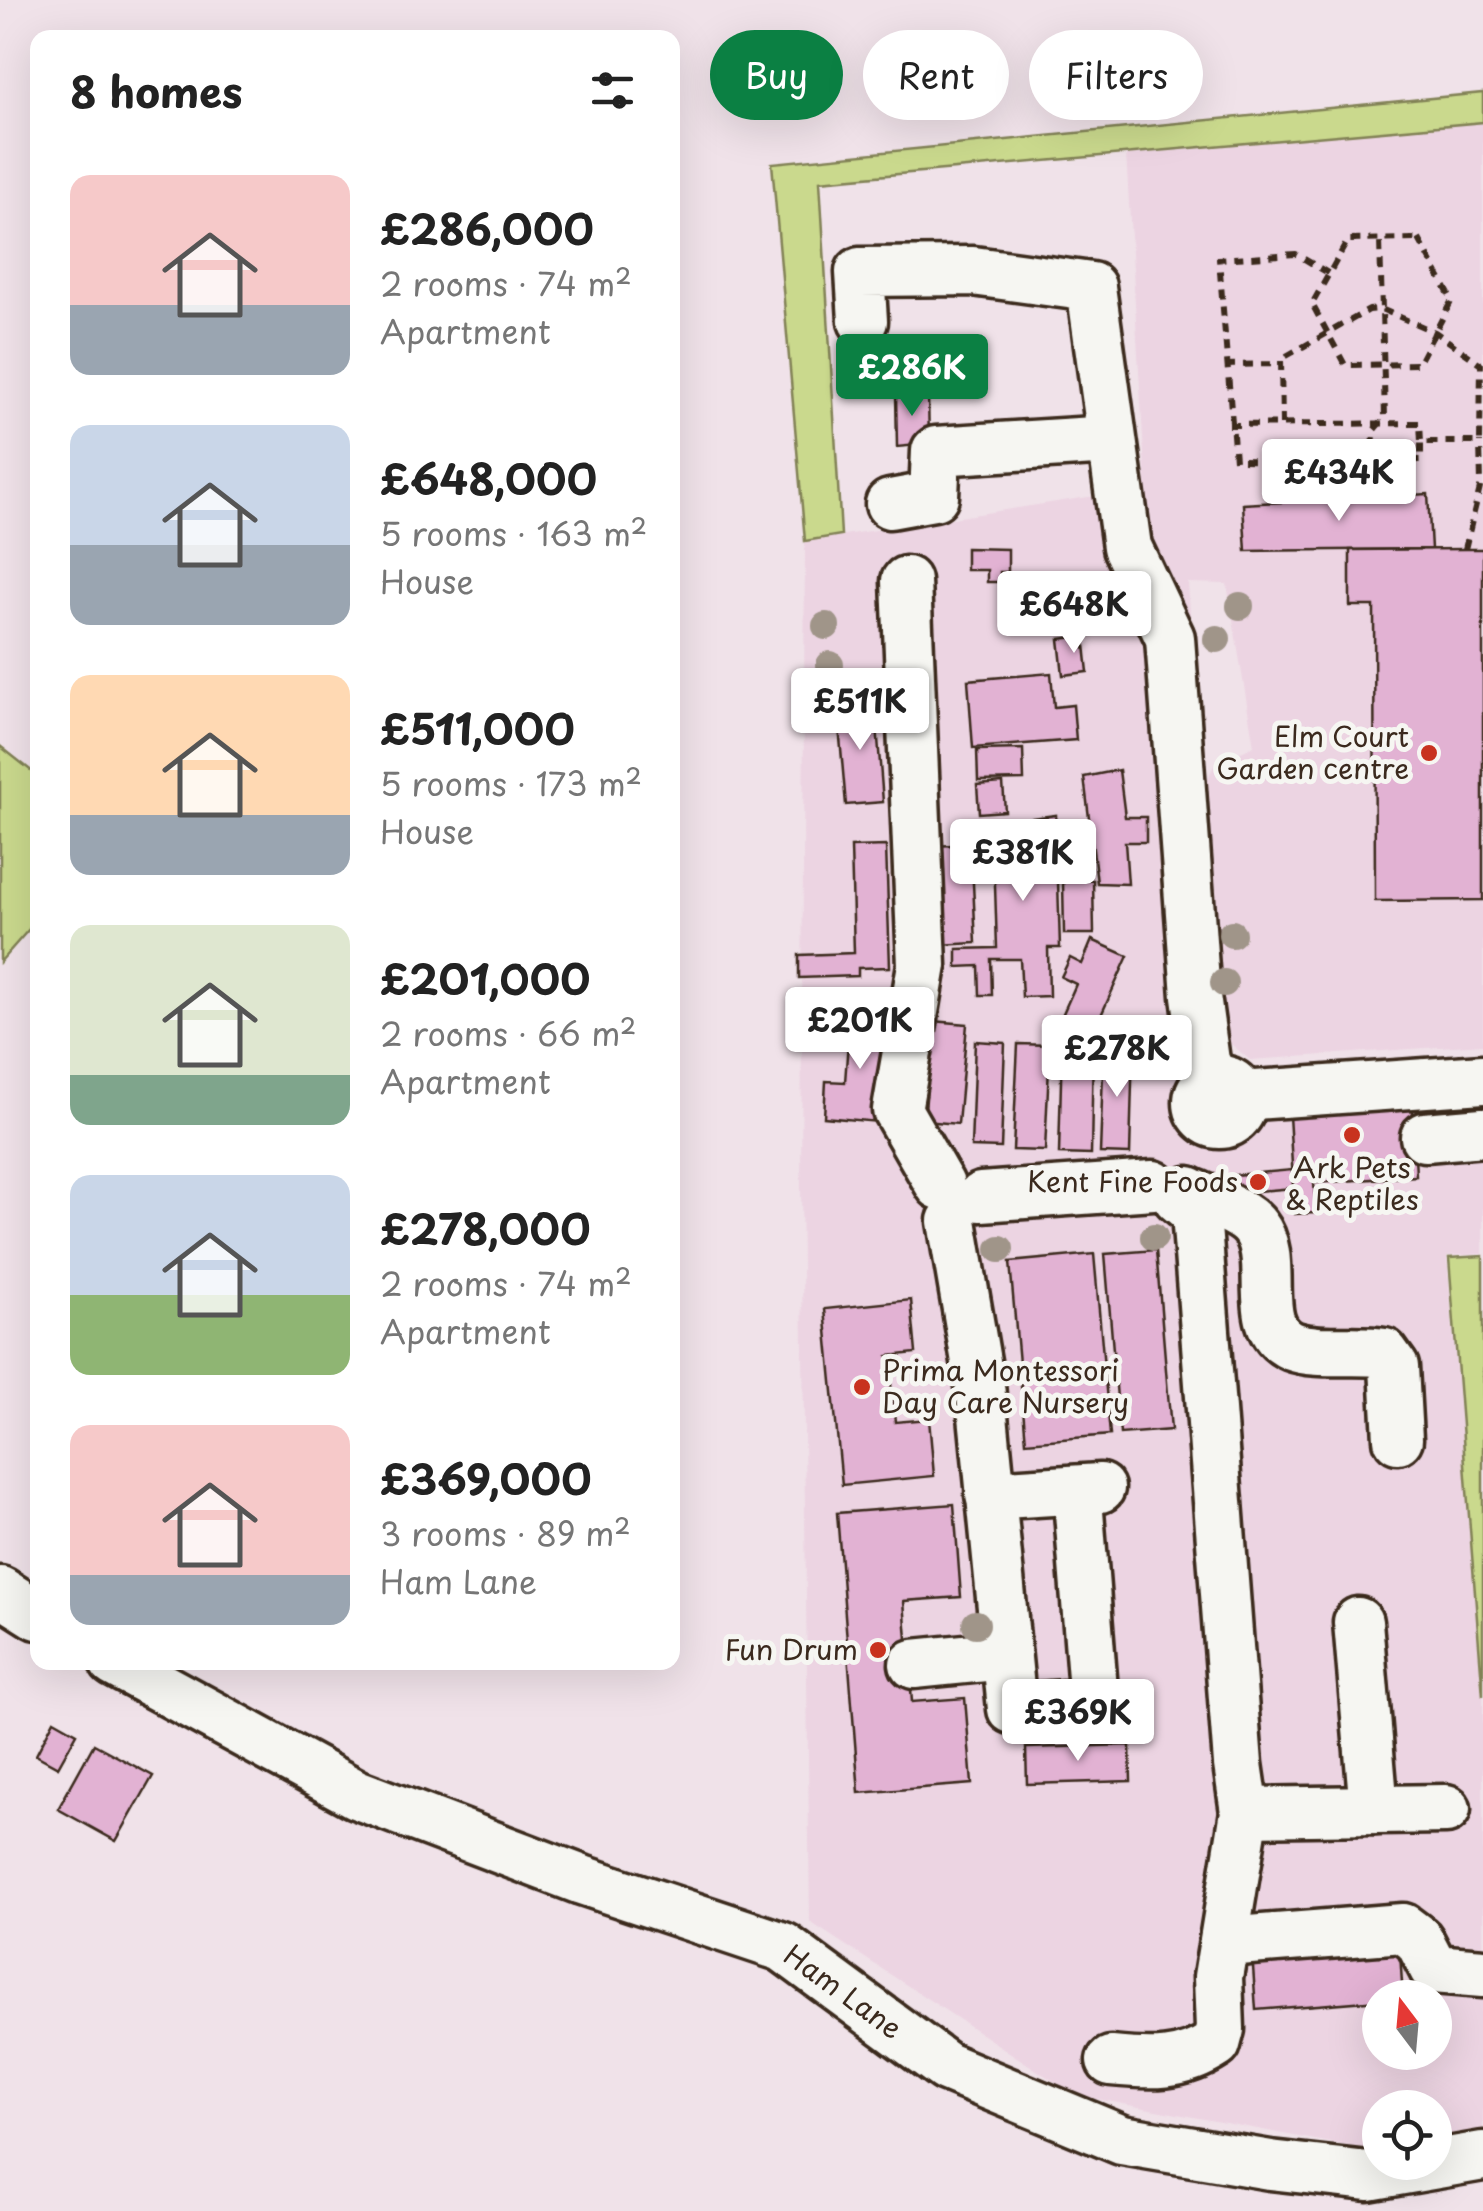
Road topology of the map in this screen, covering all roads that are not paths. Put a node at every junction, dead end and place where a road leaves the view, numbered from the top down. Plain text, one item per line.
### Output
1 (863, 321) dead end
2 (1111, 440) junction
3 (890, 504) dead end
4 (906, 581) dead end
5 (1483, 1080) edge
6 (1222, 1099) junction
7 (1483, 1132) edge
8 (1425, 1137) dead end
9 (1175, 1184) junction
10 (958, 1201) junction
11 (1398, 1439) dead end
12 (990, 1496) junction
13 (0, 1591) edge
14 (30, 1610) edge
15 (1358, 1622) dead end
16 (1005, 1655) junction
17 (914, 1664) dead end
18 (129, 1670) edge
19 (1446, 1809) dead end
20 (1374, 1810) junction
21 (1245, 1812) junction
22 (1225, 1942) junction
23 (1483, 1973) edge
24 (1111, 2061) dead end
25 (1483, 2156) edge

1 - 2 street
2 - 3 street
2 - 6 street
4 - 10 street
5 - 6 street
6 - 9 street
7 - 8 street
9 - 10 street
9 - 11 street
9 - 21 street
10 - 12 street
12 - 16 street
12 - 16 street
13 - 14 street
15 - 20 street
16 - 17 street
18 - 25 street, Ham Lane
19 - 20 street
20 - 21 street
21 - 22 street
22 - 23 street
22 - 24 street

